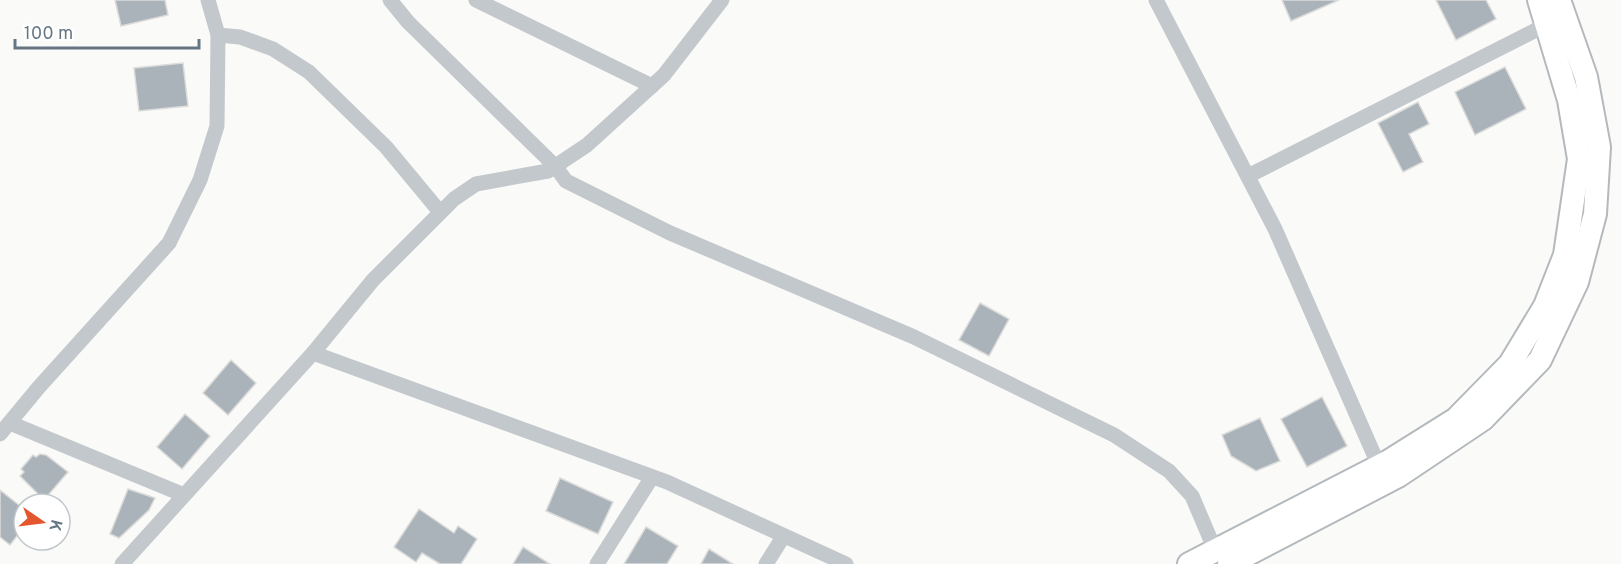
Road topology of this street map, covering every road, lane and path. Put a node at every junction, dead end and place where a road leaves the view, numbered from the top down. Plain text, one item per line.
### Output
1 (208, 0) edge
2 (390, 0) edge
3 (476, 0) edge
4 (722, 0) edge
5 (1156, 0) edge
6 (1539, 0) edge
7 (1559, 0) edge
8 (1548, 24) junction
9 (218, 35) junction
10 (652, 86) junction
11 (555, 166) junction
12 (1248, 176) junction
13 (441, 212) junction
14 (313, 353) junction
15 (5, 428) edge
16 (1379, 466) junction
17 (652, 477) junction
18 (184, 495) junction
19 (783, 537) junction
20 (1222, 557) edge
21 (122, 564) edge
22 (597, 564) edge
23 (766, 564) edge
24 (846, 564) edge
25 (1189, 564) edge

1 - 9 street
2 - 11 street
3 - 10 street
4 - 10 street
5 - 12 street
6 - 8 highway
7 - 20 highway
8 - 12 street
8 - 16 highway
9 - 13 street
9 - 15 street
10 - 11 street
11 - 13 street
11 - 20 street
12 - 16 street
13 - 14 street
14 - 17 street
14 - 18 street
15 - 18 street
16 - 20 highway
17 - 19 street
17 - 22 street
18 - 21 street
19 - 23 street
19 - 24 street
20 - 25 highway

